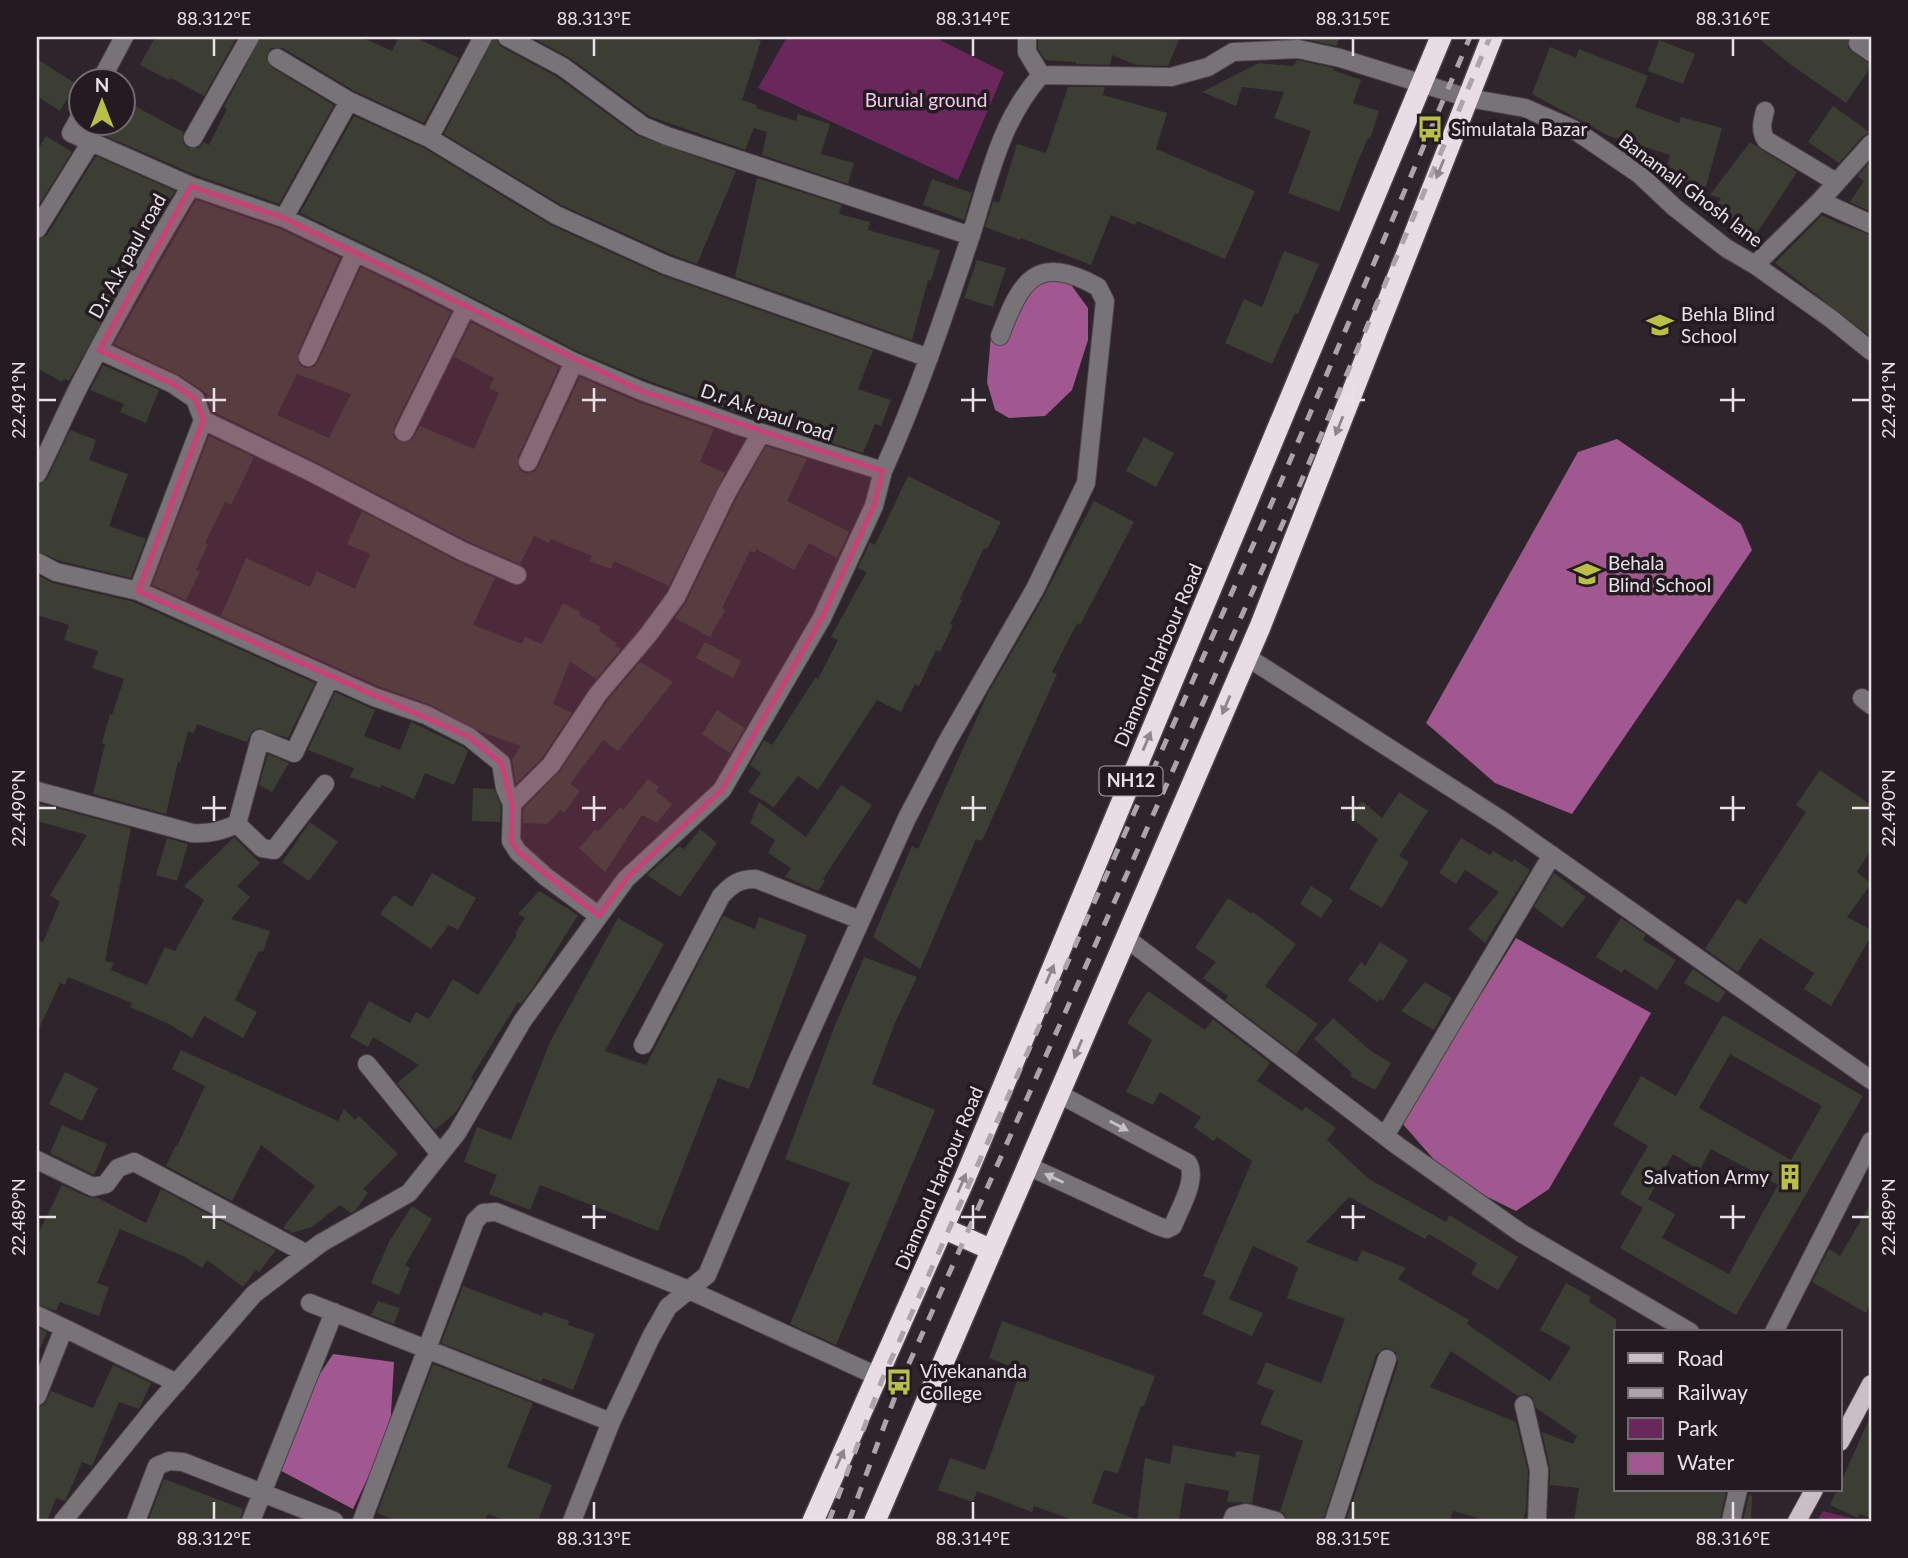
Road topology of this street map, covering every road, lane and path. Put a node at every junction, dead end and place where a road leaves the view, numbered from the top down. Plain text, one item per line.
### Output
1 (124, 37) edge
2 (250, 37) edge
3 (483, 37) edge
4 (508, 37) edge
5 (1027, 37) edge
6 (1441, 37) edge
7 (1492, 37) edge
8 (277, 58) dead end
9 (108, 66) edge
10 (1041, 75) junction
11 (1422, 82) junction
12 (1468, 97) junction
13 (349, 101) junction
14 (1765, 111) dead end
15 (78, 136) edge
16 (193, 138) dead end
17 (429, 138) junction
18 (91, 142) junction
19 (1871, 144) edge
20 (1836, 182) junction
21 (191, 186) junction
22 (1820, 201) junction
23 (284, 218) junction
24 (1871, 224) edge
25 (37, 229) edge
26 (971, 236) junction
27 (355, 253) junction
28 (1755, 265) junction
29 (466, 307) junction
30 (1000, 336) dead end
31 (99, 350) junction
32 (1871, 351) edge
33 (308, 357) dead end
34 (929, 358) junction
35 (574, 362) junction
36 (203, 420) junction
37 (404, 432) dead end
38 (761, 433) junction
39 (528, 462) dead end
40 (883, 471) junction
41 (37, 474) edge
42 (37, 562) edge
43 (517, 575) dead end
44 (138, 591) junction
45 (1247, 657) junction
46 (330, 677) junction
47 (325, 784) dead end
48 (37, 791) edge
49 (512, 803) junction
50 (237, 824) junction
51 (1552, 855) junction
52 (599, 916) junction
53 (860, 919) junction
54 (1126, 938) junction
55 (643, 1045) dead end
56 (367, 1064) dead end
57 (1871, 1080) edge
58 (1059, 1094) junction
59 (1385, 1136) junction
60 (1871, 1141) edge
61 (440, 1154) junction
62 (37, 1160) edge
63 (1028, 1166) junction
64 (943, 1228) junction
65 (992, 1250) junction
66 (307, 1254) junction
67 (690, 1290) junction
68 (310, 1303) dead end
69 (334, 1312) junction
70 (37, 1315) edge
71 (64, 1328) junction
72 (1687, 1330) edge
73 (1775, 1330) edge
74 (427, 1348) junction
75 (1387, 1359) dead end
76 (877, 1376) junction
77 (177, 1383) junction
78 (1871, 1384) edge
79 (37, 1396) edge
80 (1524, 1405) dead end
81 (611, 1422) junction
82 (1842, 1438) edge
83 (1813, 1492) edge
84 (262, 1493) junction
85 (63, 1521) edge
86 (136, 1521) edge
87 (251, 1521) edge
88 (334, 1521) edge
89 (362, 1521) edge
90 (572, 1521) edge
91 (813, 1521) edge
92 (875, 1521) edge
93 (1231, 1521) edge
94 (1276, 1521) edge
95 (1334, 1521) edge
96 (1537, 1521) edge
97 (1797, 1521) edge

1 - 9 street
2 - 16 street
3 - 17 street
4 - 26 street
5 - 10 street
6 - 11 highway, Diamond Harbour Road / NH12
7 - 12 highway, NH12
8 - 13 street
10 - 11 street
10 - 26 street
11 - 12 street, Banamali Ghosh lane
64 -> 11 highway, Diamond Harbour Road / NH12
12 - 28 street, Banamali Ghosh lane
12 -> 45 highway, NH12
13 - 17 street
13 - 23 street
14 - 20 street
15 - 18 street
17 - 34 street
18 - 21 street
18 - 25 street
19 - 20 street
20 - 22 street
21 - 23 street, D.r A.k paul road
21 - 31 street, D.r A.k paul road
22 - 24 street
22 - 28 street
23 - 27 street, D.r A.k paul road
26 - 34 street
27 - 29 street, D.r A.k paul road
27 - 33 street
28 - 32 street, Banamali Ghosh lane
29 - 35 street, D.r A.k paul road
29 - 37 street
30 - 53 street
31 - 36 street
31 - 41 street, D.r A.k paul road
34 - 40 street
35 - 38 street, D.r A.k paul road
35 - 39 street
36 - 43 street
36 - 44 street
38 - 40 street, D.r A.k paul road
38 - 49 street
40 - 52 street
42 - 44 street
44 - 46 street
45 - 51 street
45 -> 54 highway, NH12
46 - 49 street
46 - 50 street
47 - 50 street
48 - 50 street
49 - 52 street
51 - 57 street
51 - 59 street
52 - 61 street
53 - 55 street
53 - 67 street
54 -> 58 highway, NH12
54 - 59 street
56 - 61 street
58 - 63 highway, NH12
58 -> 63 street
59 - 72 street
60 - 73 street
61 - 66 street
62 - 66 street
63 - 65 highway, NH12
64 - 65 highway
64 - 76 highway, Diamond Harbour Road / NH12
65 - 92 highway, NH12
66 - 77 street
67 - 74 street
67 - 76 street
67 - 81 street
68 - 69 street
69 - 74 street
69 - 84 street
70 - 71 street
71 - 77 street
71 - 79 street
74 - 81 street
74 - 89 street
75 - 95 street
91 -> 76 highway, Diamond Harbour Road / NH12
77 - 85 street
78 - 82 main road
80 - 96 street
81 - 90 street
83 - 97 main road
84 - 86 street
84 - 87 street
84 - 88 street
93 - 94 street

